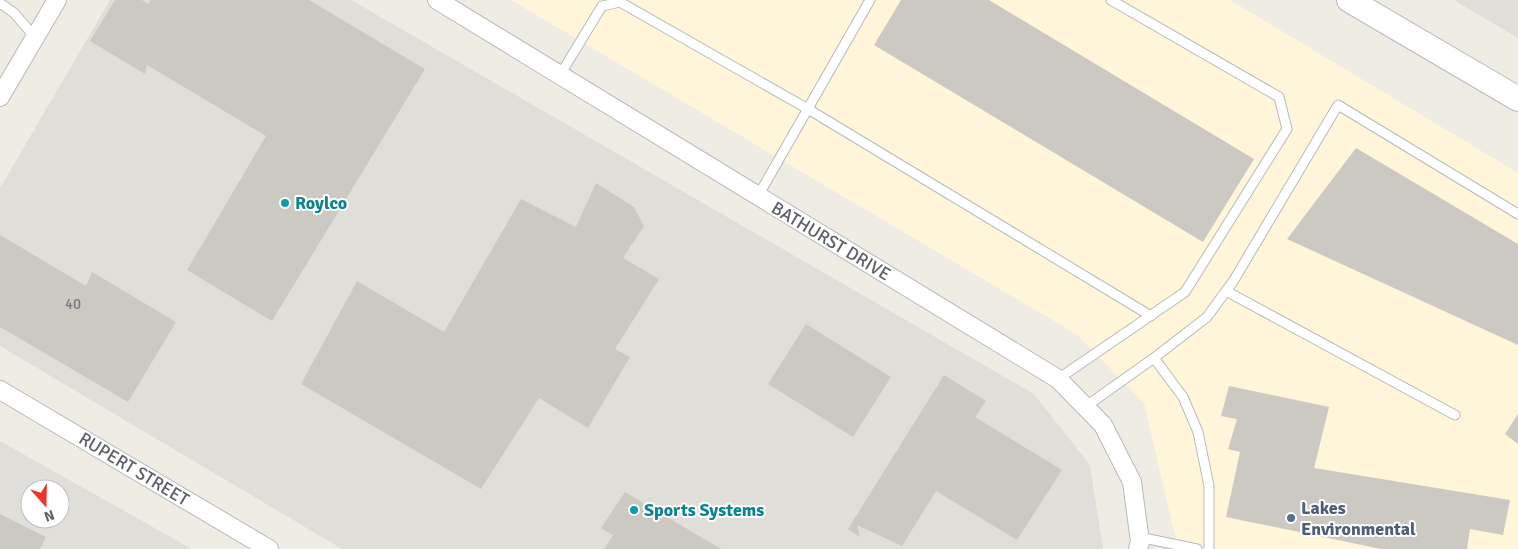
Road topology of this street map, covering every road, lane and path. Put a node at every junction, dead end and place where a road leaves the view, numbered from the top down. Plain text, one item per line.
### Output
1 (57, 0) edge
2 (437, 0) edge
3 (870, 0) edge
4 (1111, 0) edge
5 (1349, 0) edge
6 (0, 4) edge
7 (35, 37) junction
8 (560, 75) junction
9 (0, 97) edge
10 (1518, 99) edge
11 (808, 109) junction
12 (758, 196) junction
13 (1518, 214) edge
14 (1226, 291) junction
15 (1151, 316) junction
16 (1154, 358) junction
17 (1058, 379) junction
18 (0, 390) edge
19 (1085, 407) junction
20 (1455, 415) dead end
21 (1139, 543) edge
22 (269, 549) edge
23 (1197, 549) edge
24 (1209, 549) edge

1 - 7 street
2 - 8 street, BATHURST DRIVE
3 - 11 lane
4 - 15 lane
5 - 10 main road
6 - 7 lane
7 - 9 street
8 - 11 lane
8 - 12 street, BATHURST DRIVE
11 - 12 lane
11 - 15 lane
12 - 17 street, BATHURST DRIVE
13 - 14 lane
14 - 16 lane
14 - 20 lane
15 - 17 lane
16 - 19 lane
16 - 24 lane
17 - 19 street, BATHURST DRIVE
18 - 22 street, RUPERT STREET
19 - 21 street, BATHURST DRIVE
21 - 23 lane

